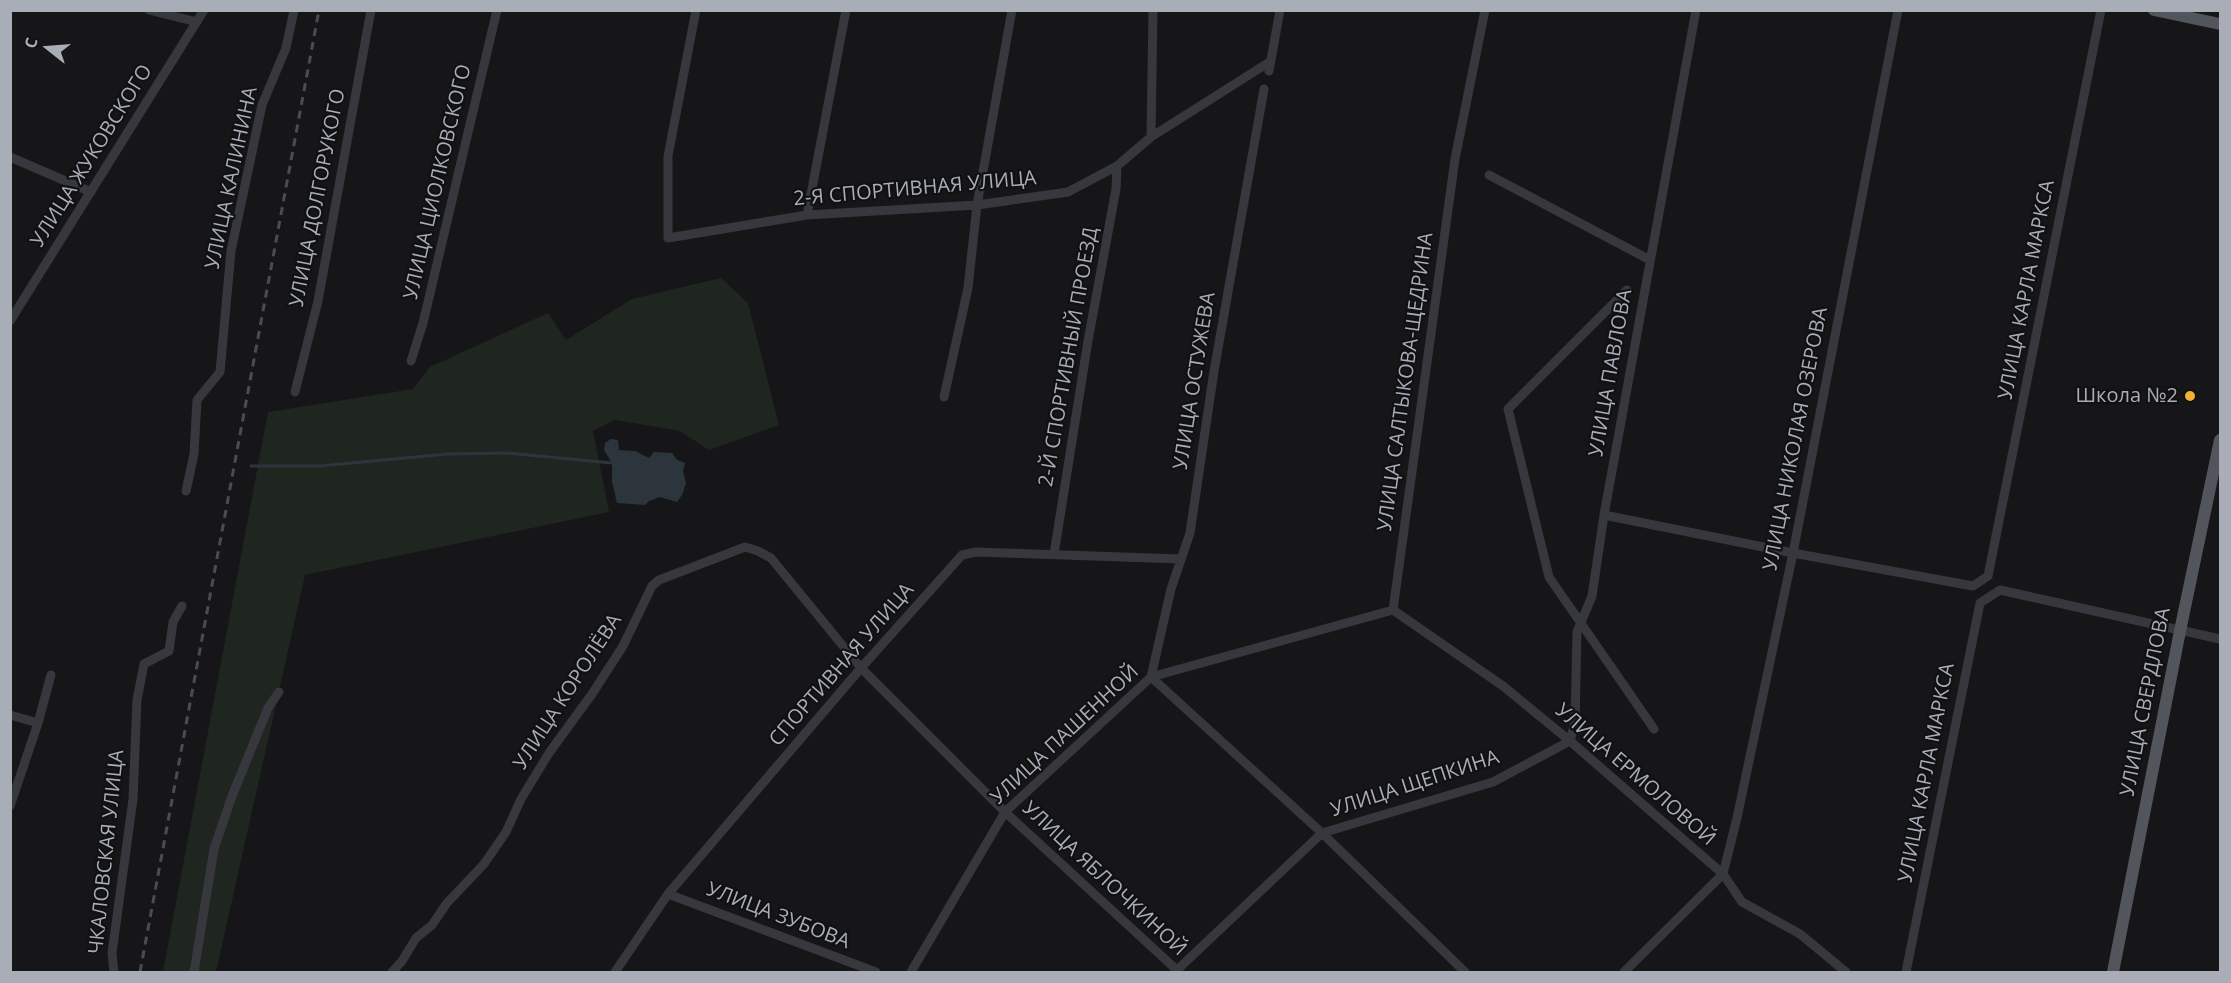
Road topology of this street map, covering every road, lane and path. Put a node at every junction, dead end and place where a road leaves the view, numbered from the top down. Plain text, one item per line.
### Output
1 (149, 10) edge
2 (204, 10) edge
3 (294, 10) edge
4 (371, 10) edge
5 (497, 10) edge
6 (696, 10) edge
7 (846, 10) edge
8 (1012, 10) edge
9 (1153, 10) edge
10 (1280, 10) edge
11 (1485, 10) edge
12 (1696, 10) edge
13 (1898, 10) edge
14 (2101, 10) edge
15 (2154, 10) edge
16 (2172, 12) edge
17 (197, 22) junction
18 (2220, 24) edge
19 (1264, 88) dead end
20 (1151, 137) junction
21 (10, 157) edge
22 (1117, 166) junction
23 (1490, 175) dead end
24 (91, 192) junction
25 (976, 205) junction
26 (807, 215) junction
27 (1650, 260) junction
28 (1627, 290) dead end
29 (10, 321) edge
30 (411, 361) dead end
31 (295, 392) dead end
32 (944, 397) dead end
33 (2220, 440) edge
34 (186, 491) dead end
35 (1604, 515) junction
36 (1793, 553) junction
37 (1054, 554) junction
38 (1181, 559) junction
39 (182, 606) dead end
40 (1393, 610) junction
41 (1581, 623) junction
42 (2180, 631) junction
43 (2220, 639) edge
44 (861, 668) junction
45 (51, 675) dead end
46 (1151, 677) junction
47 (279, 692) dead end
48 (10, 714) edge
49 (38, 723) junction
50 (1654, 729) dead end
51 (1570, 741) junction
52 (10, 806) edge
53 (1005, 812) junction
54 (1322, 833) junction
55 (1723, 874) junction
56 (668, 894) junction
57 (114, 972) edge
58 (194, 972) edge
59 (392, 972) edge
60 (615, 972) edge
61 (876, 972) edge
62 (911, 972) edge
63 (1177, 972) edge
64 (1466, 972) edge
65 (1624, 972) edge
66 (1846, 972) edge
67 (1906, 972) edge
68 (2112, 972) edge

1 - 17 street
2 - 17 street, УЛИЦА ЖУКОВСКОГО
3 - 34 street, УЛИЦА КАЛИНИНА
4 - 31 street, УЛИЦА ДОЛГОРУКОГО
5 - 30 street, УЛИЦА ЦИОЛКОВСКОГО
6 - 26 street, 2-Я СПОРТИВНАЯ УЛИЦА
7 - 26 street
8 - 25 street
9 - 20 street
10 - 20 street, 2-Я СПОРТИВНАЯ УЛИЦА
11 - 40 street, УЛИЦА САЛТЫКОВА-ЩЕДРИНА
12 - 27 street, УЛИЦА ПАВЛОВА
13 - 36 street, УЛИЦА НИКОЛАЯ ОЗЕРОВА
14 - 36 street, УЛИЦА КАРЛА МАРКСА
15 - 16 main road
16 - 18 main road
17 - 24 street, УЛИЦА ЖУКОВСКОГО
19 - 38 street, УЛИЦА ОСТУЖЕВА
20 - 22 street, 2-Я СПОРТИВНАЯ УЛИЦА
21 - 24 street
22 - 25 street, 2-Я СПОРТИВНАЯ УЛИЦА
22 - 37 street, 2-Й СПОРТИВНЫЙ ПРОЕЗД
23 - 27 street
24 - 29 street, УЛИЦА ЖУКОВСКОГО
25 - 26 street, 2-Я СПОРТИВНАЯ УЛИЦА
25 - 32 street
27 - 35 street, УЛИЦА ПАВЛОВА
28 - 41 street
33 - 42 main road, УЛИЦА СВЕРДЛОВА
35 - 36 street
35 - 41 street, УЛИЦА ПАВЛОВА
36 - 55 street, УЛИЦА НИКОЛАЯ ОЗЕРОВА
37 - 38 street, СПОРТИВНАЯ УЛИЦА
37 - 44 street, СПОРТИВНАЯ УЛИЦА
38 - 46 street, УЛИЦА ОСТУЖЕВА
39 - 57 street, ЧКАЛОВСКАЯ УЛИЦА
40 - 46 street, УЛИЦА ПАШЕННОЙ
40 - 51 street, УЛИЦА ЕРМОЛОВОЙ
41 - 50 street
41 - 51 street, УЛИЦА ПАВЛОВА
42 - 43 street
42 - 67 street, УЛИЦА КАРЛА МАРКСА
42 - 68 main road, УЛИЦА СВЕРДЛОВА
44 - 53 street, УЛИЦА КОРОЛЁВА
44 - 56 street, СПОРТИВНАЯ УЛИЦА
44 - 59 street, УЛИЦА КОРОЛЁВА
45 - 49 street
46 - 53 street, УЛИЦА ПАШЕННОЙ
46 - 54 street
47 - 58 street
48 - 49 street
49 - 52 street
51 - 54 street, УЛИЦА ЩЕПКИНА
51 - 55 street, УЛИЦА ЕРМОЛОВОЙ
53 - 62 street, УЛИЦА ПАШЕННОЙ
53 - 63 street, УЛИЦА ЯБЛОЧКИНОЙ
54 - 63 street, УЛИЦА ЩЕПКИНА
54 - 64 street
55 - 65 street
55 - 66 street, УЛИЦА ЕРМОЛОВОЙ
56 - 60 street, СПОРТИВНАЯ УЛИЦА
56 - 61 street, УЛИЦА ЗУБОВА

